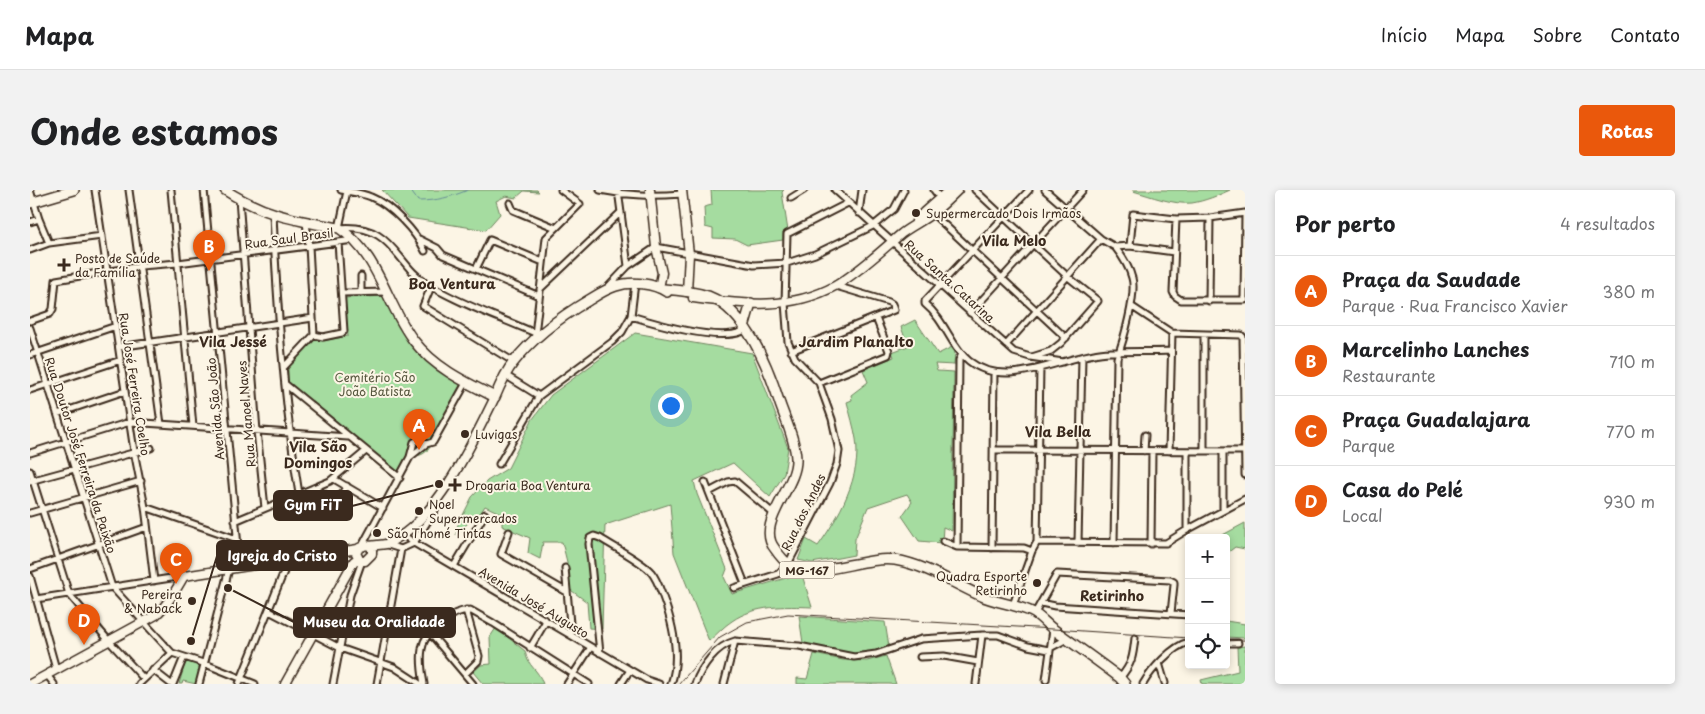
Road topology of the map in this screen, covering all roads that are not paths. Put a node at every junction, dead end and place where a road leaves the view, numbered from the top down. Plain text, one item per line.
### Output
1 (30, 190) edge
2 (74, 190) edge
3 (95, 190) edge
4 (129, 190) edge
5 (172, 190) edge
6 (204, 190) edge
7 (225, 190) edge
8 (562, 190) edge
9 (600, 190) edge
10 (804, 190) edge
11 (835, 190) edge
12 (862, 190) edge
13 (904, 190) edge
14 (934, 190) edge
15 (949, 190) edge
16 (958, 190) edge
17 (975, 190) edge
18 (1029, 190) edge
19 (1045, 190) edge
20 (1083, 190) edge
21 (344, 191) edge
22 (62, 192) edge
23 (618, 192) edge
24 (682, 192) edge
25 (650, 193) edge
26 (238, 195) edge
27 (790, 198) dead end
28 (940, 198) junction
29 (31, 202) edge
30 (510, 203) dead end
31 (848, 203) junction
32 (1066, 209) junction
33 (621, 212) junction
34 (859, 213) junction
35 (1245, 213) edge
36 (273, 214) junction
37 (932, 214) junction
38 (1004, 216) junction
39 (1210, 218) junction
40 (39, 219) junction
41 (1176, 219) junction
42 (30, 222) edge
43 (306, 222) junction
44 (913, 225) junction
45 (873, 226) junction
46 (339, 228) junction
47 (556, 228) junction
48 (102, 236) junction
49 (419, 239) junction
50 (1102, 239) junction
51 (354, 240) junction
52 (338, 242) junction
53 (892, 242) junction
54 (49, 243) junction
55 (1034, 244) junction
56 (309, 246) junction
57 (1130, 246) junction
58 (656, 247) junction
59 (1115, 247) junction
60 (30, 250) edge
61 (275, 250) junction
62 (425, 251) dead end
63 (972, 251) junction
64 (1174, 252) junction
65 (243, 254) junction
66 (689, 254) junction
67 (211, 259) junction
68 (542, 262) junction
69 (178, 263) junction
70 (787, 263) junction
71 (140, 266) junction
72 (628, 266) junction
73 (476, 269) junction
74 (108, 272) junction
75 (361, 276) dead end
76 (1067, 276) junction
77 (1002, 279) junction
78 (634, 284) junction
79 (835, 286) junction
80 (940, 286) junction
81 (431, 287) junction
82 (661, 289) junction
83 (540, 290) junction
84 (605, 290) junction
85 (387, 292) junction
86 (361, 293) junction
87 (342, 294) junction
88 (687, 295) junction
89 (539, 296) junction
90 (713, 299) junction
91 (1209, 300) junction
92 (1244, 300) edge
93 (750, 303) junction
94 (785, 303) junction
95 (1131, 306) junction
96 (1035, 311) junction
97 (970, 313) junction
98 (631, 316) junction
99 (313, 318) junction
100 (876, 318) junction
101 (30, 321) edge
102 (280, 323) junction
103 (741, 323) junction
104 (116, 326) junction
105 (249, 326) junction
106 (30, 328) edge
107 (218, 331) junction
108 (1172, 333) junction
109 (314, 334) junction
110 (1204, 334) junction
111 (535, 336) junction
112 (185, 337) junction
113 (1066, 338) junction
114 (150, 342) junction
115 (1006, 345) junction
116 (119, 347) junction
117 (791, 351) junction
118 (1171, 351) junction
119 (38, 352) junction
120 (1119, 352) junction
121 (962, 354) junction
122 (30, 355) edge
123 (1030, 357) junction
124 (1082, 357) junction
125 (120, 360) junction
126 (514, 362) junction
127 (1064, 362) junction
128 (284, 367) junction
129 (1040, 368) junction
130 (1244, 370) edge
131 (994, 372) junction
132 (505, 375) junction
133 (818, 382) junction
134 (466, 383) junction
135 (48, 384) junction
136 (285, 384) junction
137 (30, 390) edge
138 (125, 391) junction
139 (539, 396) junction
140 (495, 397) junction
141 (57, 414) junction
142 (130, 422) junction
143 (161, 424) junction
144 (193, 426) junction
145 (227, 429) junction
146 (257, 431) junction
147 (289, 433) junction
148 (1145, 435) dead end
149 (348, 436) junction
150 (66, 442) junction
151 (426, 444) junction
152 (152, 448) dead end
153 (993, 450) junction
154 (1039, 450) junction
155 (1080, 450) junction
156 (366, 451) junction
157 (1115, 451) junction
158 (1144, 451) junction
159 (1152, 451) junction
160 (1169, 451) junction
161 (1187, 451) junction
162 (1204, 451) junction
163 (1223, 451) junction
164 (1244, 451) edge
165 (134, 452) junction
166 (30, 453) edge
167 (410, 457) junction
168 (499, 464) dead end
169 (74, 468) junction
170 (30, 471) edge
171 (1245, 475) edge
172 (400, 478) junction
173 (334, 479) junction
174 (31, 480) edge
175 (141, 481) junction
176 (706, 482) dead end
177 (347, 486) junction
178 (313, 488) junction
179 (710, 492) junction
180 (299, 494) junction
181 (84, 497) junction
182 (1245, 499) edge
183 (145, 506) junction
184 (265, 508) junction
185 (383, 508) junction
186 (433, 508) junction
187 (42, 509) junction
188 (1223, 510) junction
189 (30, 513) edge
190 (485, 514) dead end
191 (774, 514) junction
192 (235, 521) junction
193 (147, 527) junction
194 (1187, 530) junction
195 (509, 532) dead end
196 (402, 534) junction
197 (237, 539) junction
198 (943, 542) dead end
199 (1037, 542) junction
200 (414, 543) junction
201 (98, 544) junction
202 (385, 544) junction
203 (1078, 544) junction
204 (1114, 544) junction
205 (1151, 544) junction
206 (957, 547) junction
207 (992, 548) junction
208 (401, 549) junction
209 (1032, 551) junction
210 (363, 553) junction
211 (58, 559) junction
212 (290, 559) junction
213 (788, 564) junction
214 (454, 566) junction
215 (240, 567) junction
216 (565, 568) dead end
217 (229, 569) junction
218 (30, 570) edge
219 (30, 576) edge
220 (184, 576) junction
221 (170, 578) junction
222 (154, 580) junction
223 (745, 584) junction
224 (112, 587) junction
225 (338, 588) junction
226 (734, 588) dead end
227 (175, 592) junction
228 (567, 592) junction
229 (69, 594) junction
230 (350, 595) junction
231 (36, 599) junction
232 (1041, 602) junction
233 (1013, 605) junction
234 (466, 610) junction
235 (269, 611) junction
236 (1035, 613) junction
237 (1171, 613) junction
238 (1185, 615) edge
239 (546, 621) junction
240 (143, 622) junction
241 (1053, 629) junction
242 (430, 633) junction
243 (312, 635) junction
244 (571, 635) junction
245 (982, 635) junction
246 (1135, 638) dead end
247 (1067, 639) junction
248 (109, 641) junction
249 (735, 641) junction
250 (1230, 643) edge
251 (1238, 643) dead end
252 (1185, 644) edge
253 (591, 647) junction
254 (340, 648) junction
255 (530, 648) junction
256 (1050, 649) junction
257 (172, 653) junction
258 (600, 653) junction
259 (184, 657) junction
260 (920, 657) dead end
261 (381, 662) junction
262 (978, 662) junction
263 (203, 663) junction
264 (1159, 663) junction
265 (56, 670) junction
266 (153, 670) junction
267 (630, 670) junction
268 (47, 674) junction
269 (465, 674) junction
270 (573, 674) junction
271 (144, 679) junction
272 (1046, 680) dead end
273 (240, 681) edge
274 (1123, 681) edge
275 (30, 683) edge
276 (1164, 683) dead end
277 (54, 684) edge
278 (139, 684) edge
279 (172, 684) edge
280 (198, 684) edge
281 (255, 684) edge
282 (285, 684) edge
283 (333, 684) edge
284 (377, 684) edge
285 (420, 684) edge
286 (424, 684) edge
287 (473, 684) edge
288 (567, 684) edge
289 (589, 684) edge
290 (621, 684) edge
291 (659, 684) edge
292 (671, 684) edge
293 (695, 684) edge
294 (724, 684) edge
295 (976, 684) edge
296 (1143, 684) edge

1 - 29 street
2 - 22 main road
3 - 48 street, Rua José Ferreira Coelho
4 - 71 street
5 - 69 street
6 - 67 street, Avenida São João
7 - 26 main road
8 - 47 street
9 - 23 street
10 - 27 street
11 - 31 street, Rua Santa Catarina
12 - 34 street
13 - 45 street
14 - 28 street
15 - 28 street
16 - 37 street
17 - 38 street
18 - 38 street
19 - 32 street
20 - 32 street
21 - 46 street
21 - 49 street
22 - 29 main road
23 - 25 street
23 - 33 street
24 - 25 street
24 - 66 street
25 - 58 street
26 - 36 main road
26 - 65 street, Rua Manoel Naves
28 - 44 street
29 - 40 street
30 - 47 street
31 - 34 street, Rua Santa Catarina
31 - 70 street, Rua dos Andes
32 - 50 street
32 - 55 street
33 - 72 street
33 - 83 street
34 - 45 street, Rua Santa Catarina
35 - 39 street
35 - 92 street
36 - 43 main road
36 - 61 street
37 - 44 street
37 - 63 street
38 - 55 street
38 - 63 street
39 - 41 street
39 - 91 street
40 - 42 street
40 - 54 street
41 - 57 street
41 - 64 street
43 - 46 main road
43 - 56 street
44 - 53 street
45 - 53 street, Rua Santa Catarina
45 - 70 street
46 - 51 main road
46 - 81 street
47 - 68 street
48 - 54 street
48 - 74 street, Rua José Ferreira Coelho
49 - 62 street
49 - 73 street
50 - 59 street
50 - 76 street
51 - 52 street, Rua Saul Brasil
51 - 85 main road
52 - 56 street, Rua Saul Brasil
52 - 87 street
53 - 79 street
53 - 80 street, Rua Santa Catarina
54 - 60 street
55 - 76 street
55 - 77 street
56 - 61 street, Rua Saul Brasil
56 - 99 street
57 - 59 street
57 - 64 street
58 - 66 street
58 - 72 street
58 - 82 street
59 - 95 street
61 - 65 street, Rua Saul Brasil
61 - 102 street
63 - 77 street
63 - 80 street
64 - 91 street
65 - 67 street, Rua Saul Brasil
65 - 105 street, Rua Manoel Naves
66 - 70 street
66 - 88 street
67 - 69 street, Rua Saul Brasil
67 - 107 street, Avenida São João
68 - 73 street
68 - 83 street
69 - 71 street, Rua Saul Brasil
69 - 112 street
70 - 94 street, Rua dos Andes
71 - 74 street, Rua Saul Brasil
71 - 114 street
72 - 84 street
73 - 89 street
74 - 101 street, Rua Saul Brasil
74 - 104 street, Rua José Ferreira Coelho
75 - 86 street
76 - 96 street
76 - 113 street
77 - 96 street
77 - 97 street
78 - 82 main road, MG-167
78 - 84 main road, MG-167
78 - 98 street
79 - 94 street
79 - 100 street
80 - 97 street, Rua Santa Catarina
80 - 121 street
81 - 111 street
81 - 126 street
82 - 88 main road, MG-167
83 - 89 street
84 - 111 main road, MG-167
85 - 86 street
85 - 134 main road
86 - 87 street
87 - 109 street
88 - 90 main road, MG-167
88 - 103 main road, MG-167
89 - 111 street
90 - 93 street, MG-167
90 - 103 main road, MG-167
91 - 92 street
93 - 94 street
93 - 103 main road
94 - 117 street, Rua dos Andes
95 - 108 street
95 - 120 street
96 - 113 street
96 - 115 street
97 - 115 street, Rua Santa Catarina
98 - 103 street
98 - 139 street
99 - 102 street
99 - 109 street
100 - 117 street
100 - 133 street
102 - 105 street
102 - 128 street
103 - 191 main road, MG-167
104 - 116 street, Rua José Ferreira Coelho
104 - 119 street
105 - 107 street
105 - 146 street, Rua Manoel Naves
106 - 119 street, Rua Doutor José Ferreira da Paixão
107 - 112 street
107 - 145 street, Avenida São João
108 - 110 street
108 - 118 street
109 - 128 street
110 - 130 street
110 - 162 street
111 - 126 main road, MG-167
112 - 114 street
112 - 144 street
113 - 123 street
114 - 116 street
114 - 143 street
115 - 123 street, Rua Santa Catarina
116 - 125 street, Rua José Ferreira Coelho
117 - 133 street, Rua dos Andes
118 - 120 street
118 - 160 street
119 - 122 street
119 - 135 street, Rua Doutor José Ferreira da Paixão
120 - 124 street
120 - 157 street
121 - 131 street
121 - 206 street
123 - 127 street, Rua Santa Catarina
124 - 127 street
124 - 155 street
125 - 135 street
125 - 138 street, Rua José Ferreira Coelho
126 - 132 main road, MG-167
127 - 129 street
128 - 136 street
129 - 131 street
129 - 154 street
130 - 164 street
131 - 153 street
132 - 139 street
132 - 140 main road, MG-167
133 - 213 street, Rua dos Andes
134 - 140 main road
134 - 151 street
135 - 137 street
135 - 141 street, Rua Doutor José Ferreira da Paixão
136 - 147 street
136 - 149 street
138 - 141 street
138 - 142 street, Rua José Ferreira Coelho
139 - 168 street
140 - 186 street
141 - 150 street, Rua Doutor José Ferreira da Paixão
142 - 143 street
142 - 150 street
142 - 165 street, Rua José Ferreira Coelho
143 - 144 street
144 - 145 street
145 - 146 street
145 - 192 street, Avenida São João
146 - 147 street
146 - 184 street, Rua Manoel Naves
147 - 149 street
147 - 180 street
148 - 158 street
149 - 156 street
150 - 166 street
150 - 169 street, Rua Doutor José Ferreira da Paixão
151 - 167 street
151 - 167 street
152 - 165 street
153 - 154 street
153 - 207 street
154 - 155 street
154 - 199 street
155 - 157 street
155 - 203 street
156 - 172 street
156 - 173 street
157 - 158 street
157 - 204 street
158 - 159 street
159 - 160 street
159 - 205 street
160 - 161 street
161 - 162 street
161 - 194 street
162 - 163 street
163 - 164 street
163 - 188 street
164 - 171 street
165 - 169 street
165 - 175 street, Rua José Ferreira Coelho
167 - 172 street
169 - 174 street
169 - 181 street, Rua Doutor José Ferreira da Paixão
170 - 174 street
172 - 185 street
173 - 177 street
173 - 178 street
174 - 187 street
175 - 181 street
175 - 183 street, Rua José Ferreira Coelho
176 - 179 street
177 - 178 street
177 - 185 street
178 - 180 street
179 - 191 street
179 - 223 street
180 - 184 street
181 - 187 street
181 - 201 street, Rua Doutor José Ferreira da Paixão
182 - 188 street
183 - 193 street, Rua José Ferreira Coelho
183 - 197 street
184 - 192 street
185 - 210 street
186 - 196 street
186 - 200 street
187 - 189 street
187 - 211 street
188 - 194 street
190 - 214 street
191 - 213 main road, MG-167
192 - 197 street, Avenida São João
193 - 201 street
193 - 222 street, Rua José Ferreira Coelho
194 - 205 street
195 - 228 street
196 - 200 street, Avenida José Augusto
196 - 202 street
197 - 215 street, Avenida São João
198 - 206 street
199 - 203 street
199 - 209 street
200 - 208 street
200 - 214 street, Avenida José Augusto
201 - 211 street
201 - 224 street, Rua Doutor José Ferreira da Paixão
202 - 208 street
202 - 210 street
203 - 204 street
204 - 205 street
206 - 207 street
207 - 209 street
208 - 261 street
209 - 233 street
210 - 212 street
210 - 225 street
210 - 230 street
211 - 218 street
211 - 229 street
212 - 215 street
212 - 235 street
213 - 223 street
213 - 233 main road, MG-167
214 - 239 street, Avenida José Augusto
215 - 217 street
216 - 228 street
217 - 220 street
217 - 263 street
219 - 231 street
220 - 221 street
220 - 227 street
221 - 222 street
221 - 227 street
222 - 224 street
223 - 226 street
224 - 229 street
224 - 240 street
225 - 230 street
225 - 243 street
227 - 240 street
228 - 244 street
229 - 231 street
229 - 248 street
230 - 254 street
231 - 265 street
232 - 236 street
232 - 237 street
232 - 237 street
233 - 236 main road, MG-167
234 - 242 street
234 - 255 street
234 - 269 street
235 - 243 street
235 - 273 street
236 - 241 main road, MG-167
237 - 238 street
239 - 244 street, Avenida José Augusto
239 - 255 street
240 - 248 street
240 - 257 street
241 - 247 main road, MG-167
241 - 256 street
242 - 269 street
242 - 286 street
243 - 254 street
243 - 282 street
244 - 253 street, Avenida José Augusto
245 - 249 street
245 - 256 street
245 - 262 street
246 - 274 street
247 - 256 street
247 - 274 main road, MG-167
248 - 265 street
248 - 271 street
249 - 293 street
249 - 294 street
250 - 251 street
252 - 264 street
253 - 258 street, Avenida José Augusto
253 - 270 street
254 - 261 street
254 - 283 street
255 - 270 street
256 - 272 street
257 - 259 street
257 - 266 street
258 - 267 street, Avenida José Augusto
258 - 292 street
259 - 263 street
259 - 279 street
260 - 262 street
261 - 284 street
261 - 285 street
262 - 295 street
263 - 273 street
263 - 280 street
264 - 276 street
264 - 296 street
265 - 268 street
266 - 271 street
266 - 279 street
267 - 290 street
267 - 291 street, Avenida José Augusto
268 - 275 street
268 - 277 street
269 - 287 street
270 - 288 street
270 - 289 street
271 - 278 street
273 - 281 street

